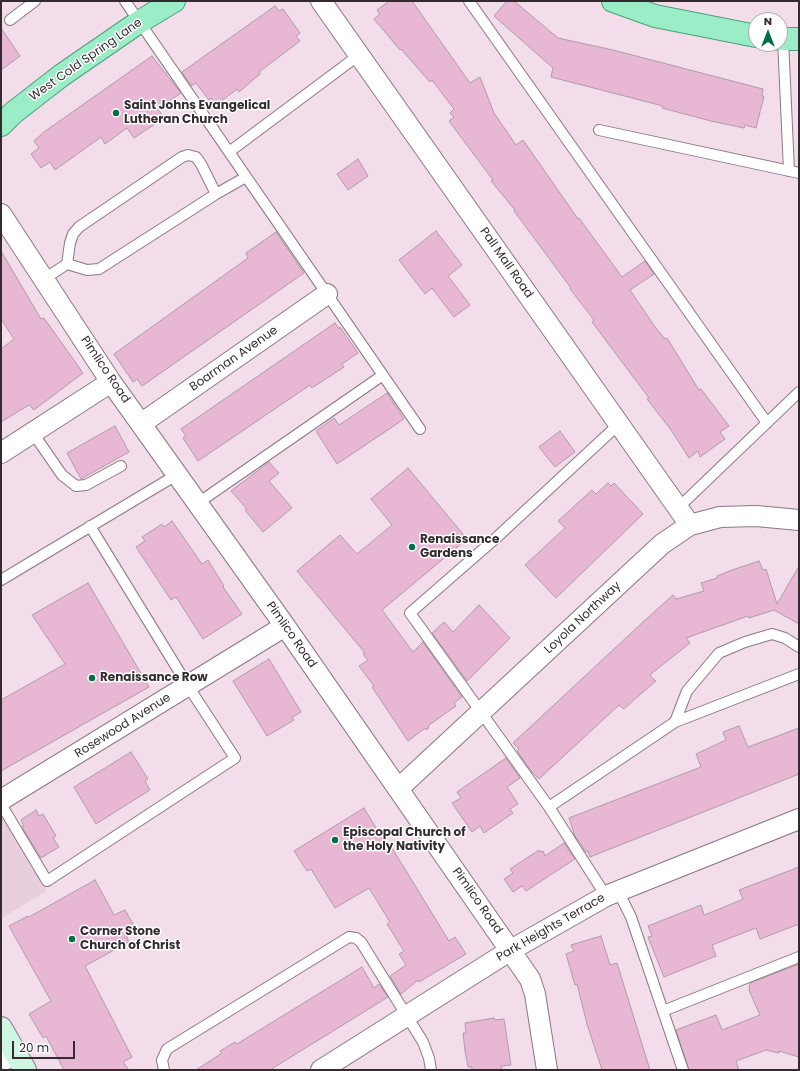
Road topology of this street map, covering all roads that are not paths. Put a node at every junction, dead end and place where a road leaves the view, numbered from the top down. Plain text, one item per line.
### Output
1 (36, 1) edge
2 (125, 1) edge
3 (174, 1) edge
4 (321, 1) edge
5 (469, 1) edge
6 (613, 1) edge
7 (10, 20) dead end
8 (139, 22) junction
9 (748, 34) edge
10 (788, 52) edge
11 (359, 55) junction
12 (1, 125) edge
13 (599, 130) dead end
14 (229, 152) junction
15 (794, 172) edge
16 (246, 177) junction
17 (216, 194) junction
18 (1, 214) edge
19 (68, 264) junction
20 (44, 279) junction
21 (327, 294) junction
22 (383, 375) junction
23 (111, 382) junction
24 (799, 392) edge
25 (142, 423) junction
26 (767, 423) junction
27 (619, 424) junction
28 (420, 429) dead end
29 (33, 433) junction
30 (1, 453) edge
31 (121, 466) dead end
32 (178, 474) junction
33 (198, 503) junction
34 (678, 508) junction
35 (799, 520) edge
36 (690, 525) junction
37 (90, 526) junction
38 (1, 580) edge
39 (285, 626) junction
40 (799, 647) edge
41 (799, 674) edge
42 (188, 686) junction
43 (482, 712) junction
44 (675, 722) junction
45 (398, 789) junction
46 (1, 800) edge
47 (1, 804) edge
48 (549, 808) junction
49 (799, 819) edge
50 (612, 894) junction
51 (511, 950) junction
52 (799, 957) edge
53 (663, 1011) junction
54 (406, 1016) junction
55 (1, 1028) edge
56 (14, 1062) edge
57 (164, 1070) edge
58 (321, 1070) edge
59 (431, 1070) edge
60 (547, 1070) edge
61 (683, 1070) edge

1 - 7 lane
2 - 8 lane
3 - 8 main road, West Cold Spring Lane
4 - 11 street, Pall Mall Road
5 - 26 lane
6 - 9 main road
8 - 12 main road, West Cold Spring Lane
8 - 14 lane
10 - 15 lane
11 - 14 lane
11 - 27 street, Pall Mall Road
13 - 15 lane
14 - 16 lane
16 - 17 lane
16 - 21 lane
17 - 19 lane
17 - 19 lane
18 - 20 street, Pimlico Road
19 - 20 lane
20 - 23 street, Pimlico Road
21 - 22 lane
21 - 25 street, Boarman Avenue
22 - 28 lane
22 - 33 lane
23 - 25 street, Pimlico Road
23 - 29 street
24 - 26 lane
25 - 32 street, Pimlico Road
26 - 34 lane
27 - 34 street, Pall Mall Road
27 - 43 lane
29 - 30 street
29 - 31 lane
32 - 33 street, Pimlico Road
32 - 37 lane
33 - 39 street, Pimlico Road
34 - 36 street, Pall Mall Road
35 - 36 street, Loyola Northway
36 - 43 street, Loyola Northway
37 - 38 lane
37 - 42 lane
39 - 42 street, Rosewood Avenue
39 - 45 street, Pimlico Road
40 - 44 lane
41 - 44 lane
42 - 46 street, Rosewood Avenue
42 - 47 lane
43 - 45 street, Loyola Northway
43 - 48 lane
44 - 48 lane
45 - 51 street, Pimlico Road
48 - 50 lane
49 - 50 street, Park Heights Terrace
50 - 51 street, Park Heights Terrace
50 - 53 lane
51 - 54 street, Park Heights Terrace
51 - 60 street, Pimlico Road
52 - 53 lane
53 - 61 lane
54 - 57 lane
54 - 58 street, Park Heights Terrace
54 - 59 lane
55 - 56 main road

